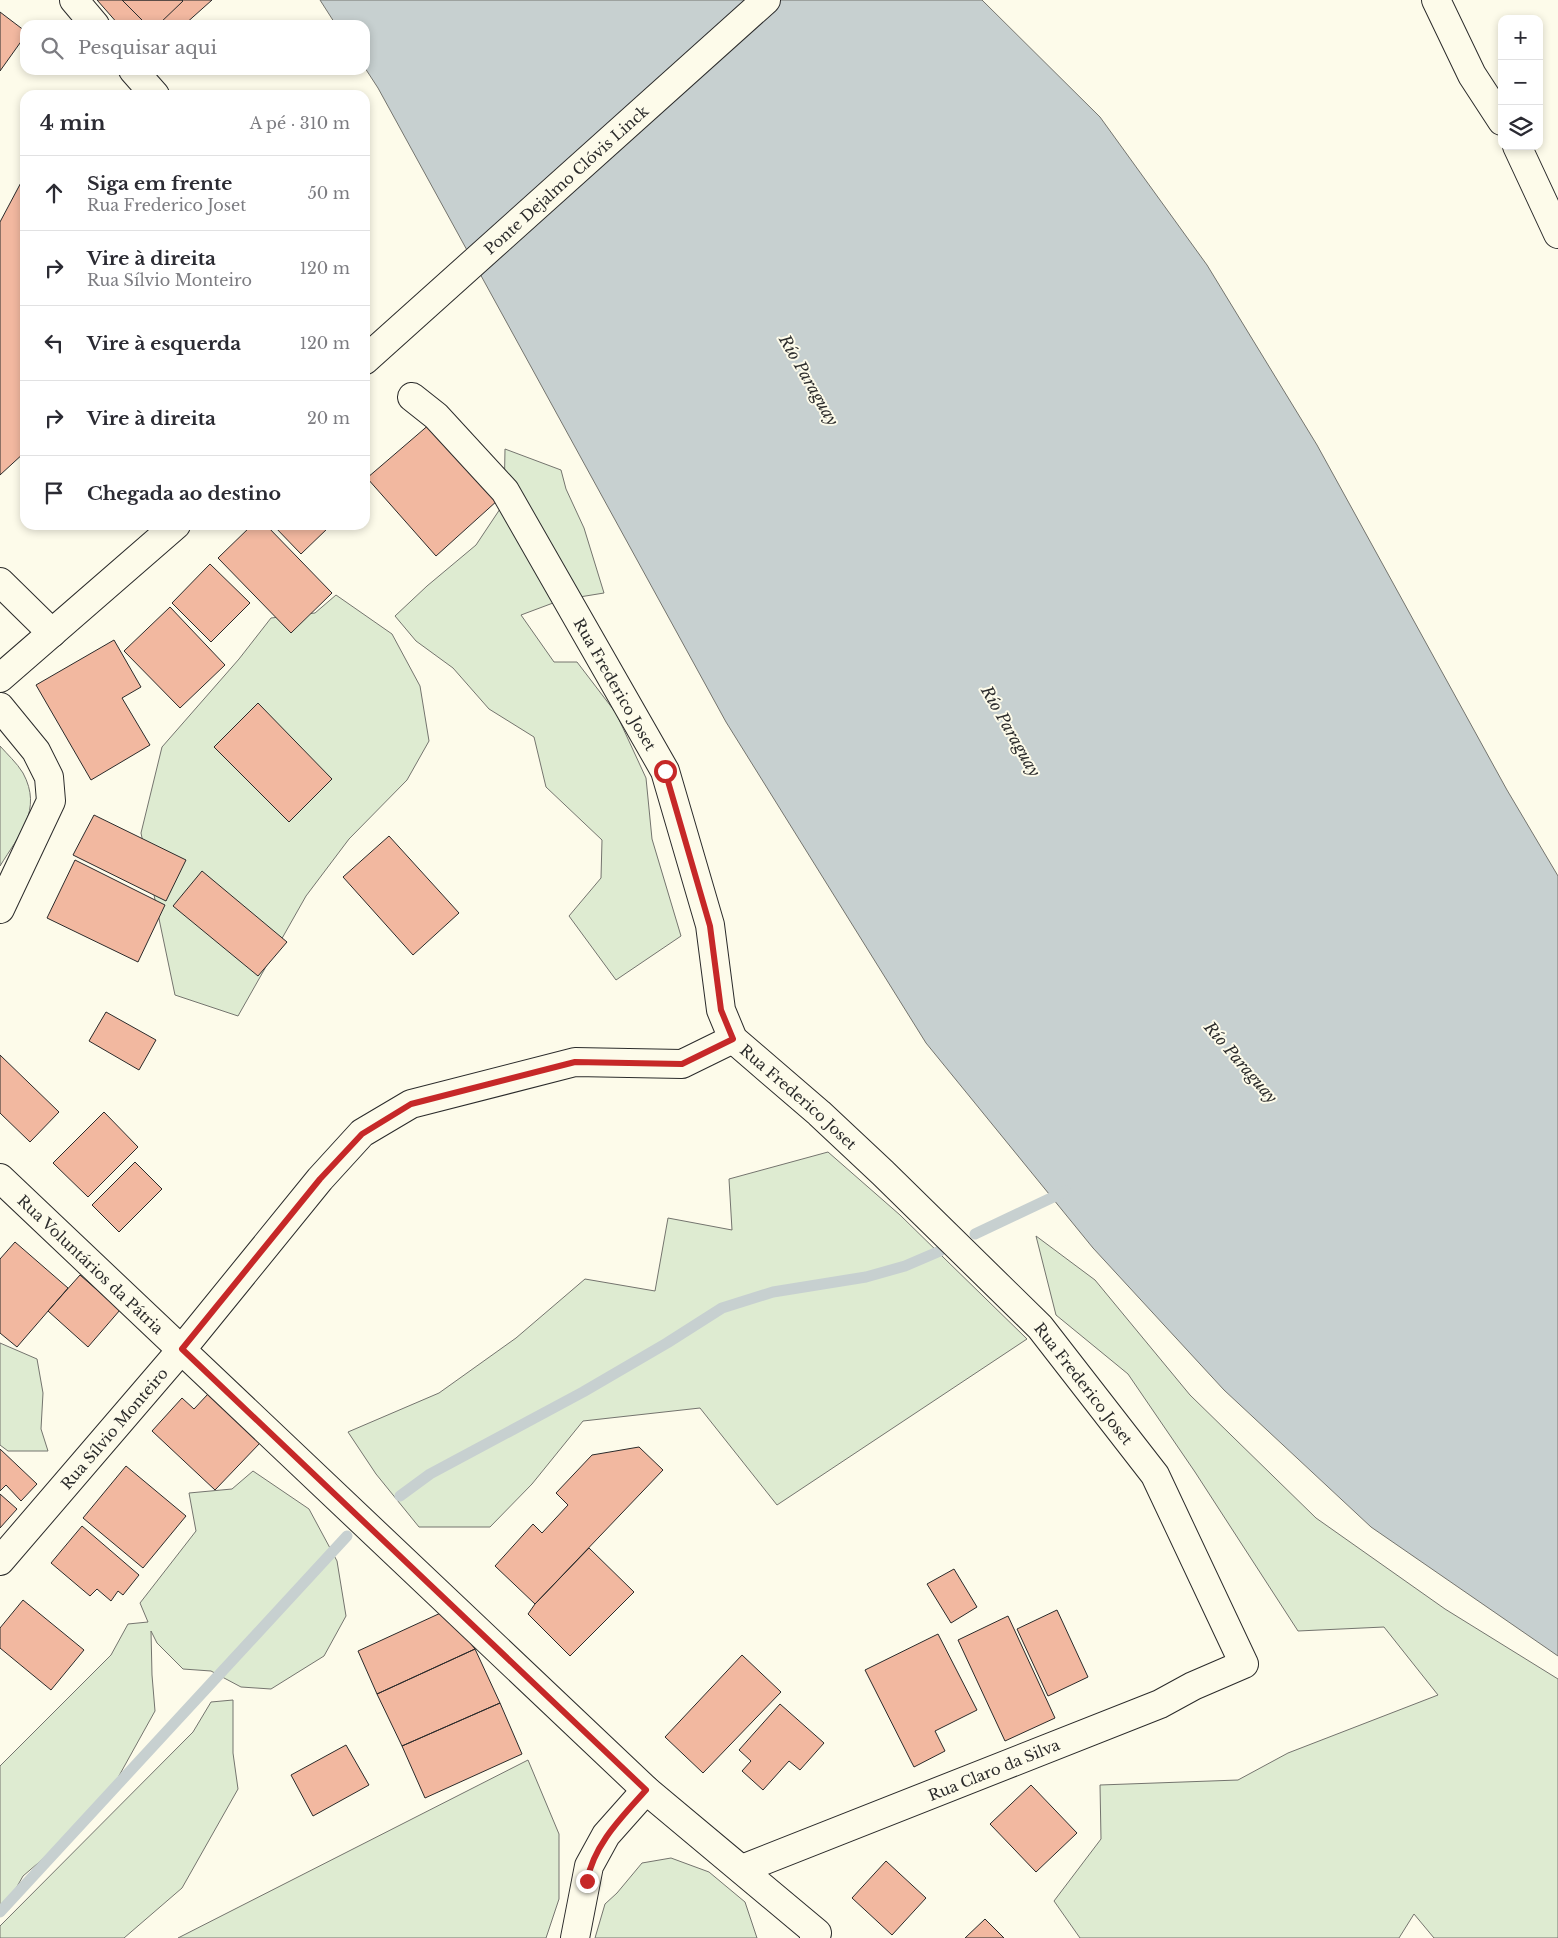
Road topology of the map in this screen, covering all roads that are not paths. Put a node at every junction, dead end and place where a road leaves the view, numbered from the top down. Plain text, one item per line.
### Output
1 (74, 0) edge
2 (766, 0) edge
3 (1436, 0) edge
4 (91, 20) edge
5 (137, 75) edge
6 (151, 90) edge
7 (1498, 115) edge
8 (1519, 150) edge
9 (1558, 234) edge
10 (370, 356) edge
11 (412, 397) dead end
12 (170, 530) edge
13 (0, 582) edge
14 (52, 633) junction
15 (0, 678) edge
16 (0, 707) edge
17 (0, 909) edge
18 (733, 1039) junction
19 (0, 1178) edge
20 (182, 1349) junction
21 (0, 1561) edge
22 (1244, 1664) joint
23 (646, 1790) junction
24 (742, 1869) junction
25 (818, 1936) edge
26 (575, 1938) edge

1 - 4 street
2 - 10 street, Ponte Dejalmo Clóvis Linck
3 - 7 street
5 - 6 street
8 - 9 street
11 - 18 street, Rua Frederico Joset
12 - 14 street
13 - 14 street
14 - 15 street
16 - 17 street
18 - 20 street, Rua Sílvio Monteiro
18 - 22 street, Rua Frederico Joset
19 - 20 street, Rua Voluntários da Pátria
20 - 21 street, Rua Sílvio Monteiro
20 - 23 street, Rua Voluntários da Pátria
22 - 24 street, Rua Claro da Silva
23 - 24 street, Rua Voluntários da Pátria
23 - 26 street
24 - 25 street, Rua Voluntários da Pátria

